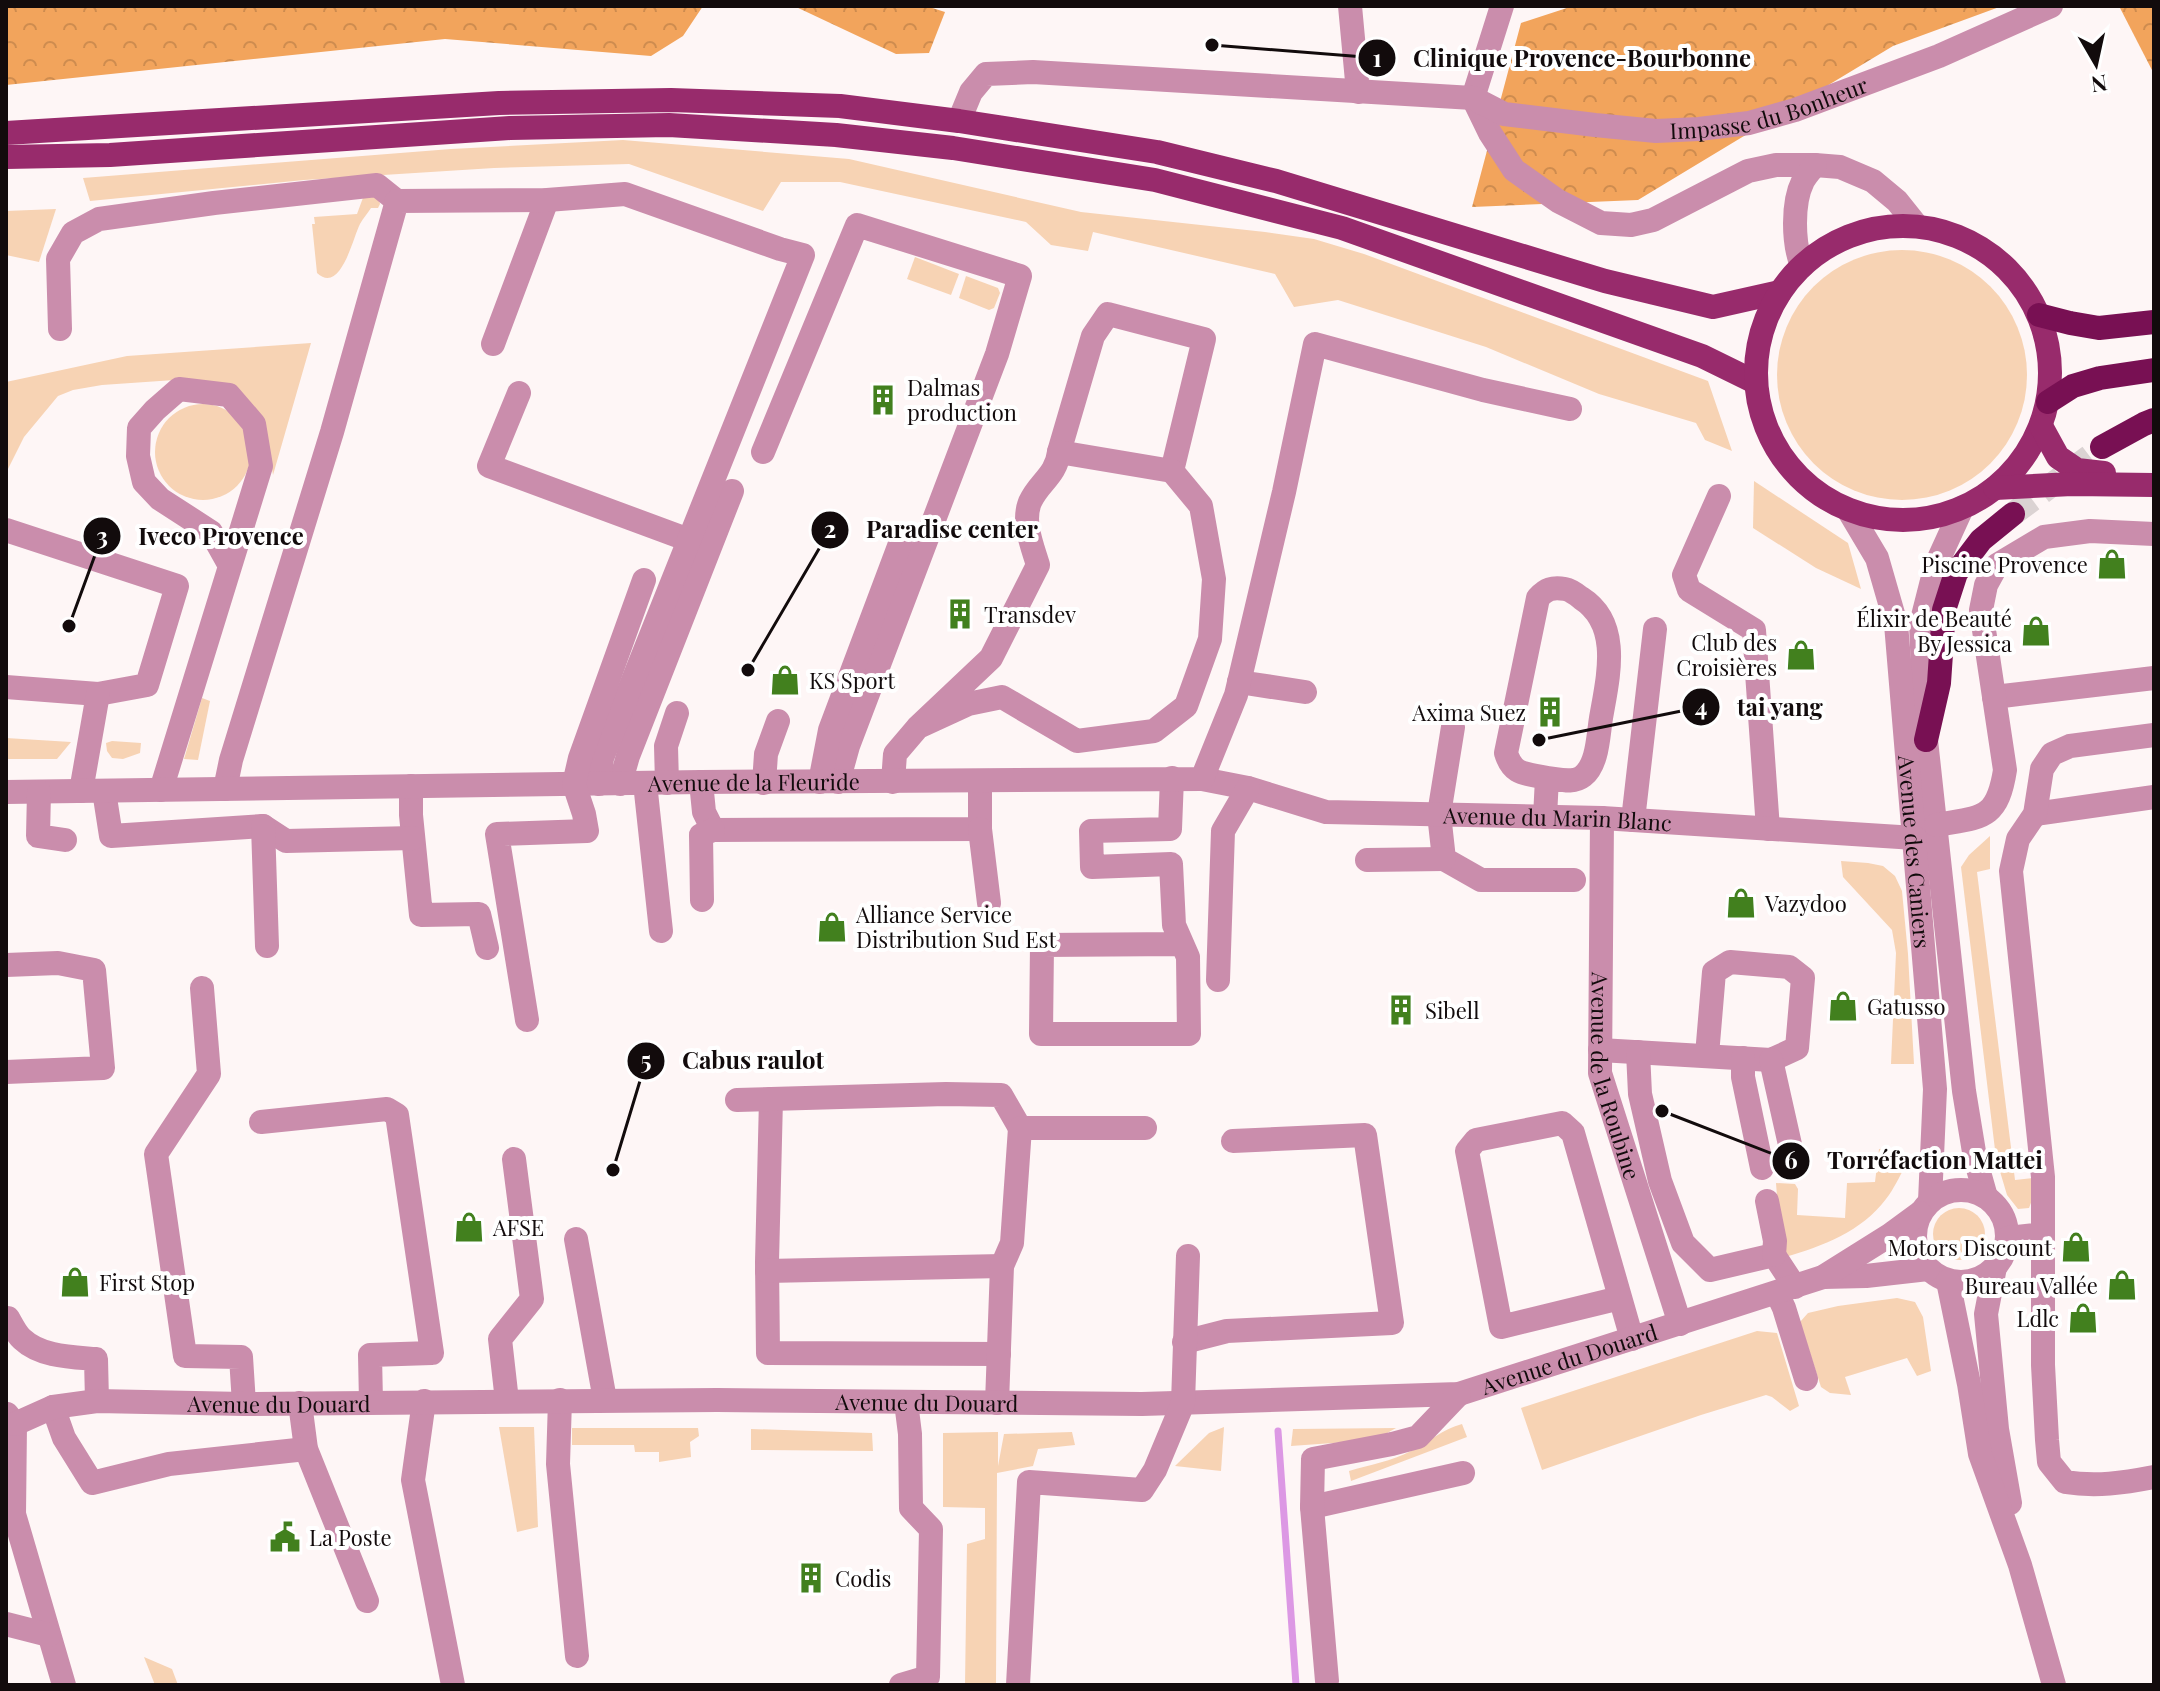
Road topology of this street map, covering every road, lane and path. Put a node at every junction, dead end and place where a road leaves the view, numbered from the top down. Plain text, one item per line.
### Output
1 (1350, 6) edge
2 (1502, 6) edge
3 (2051, 6) edge
4 (1358, 92) junction
5 (1473, 98) junction
6 (959, 121) junction
7 (6, 133) edge
8 (6, 157) edge
9 (1815, 165) junction
10 (547, 200) junction
11 (397, 201) junction
12 (1917, 226) junction
13 (1802, 266) junction
14 (1780, 292) junction
15 (2039, 315) junction
16 (2154, 322) edge
17 (60, 329) dead end
18 (493, 344) dead end
19 (2154, 370) edge
20 (1755, 382) junction
21 (519, 393) dead end
22 (2048, 402) junction
23 (1570, 409) dead end
24 (2154, 420) edge
25 (2041, 426) junction
26 (2102, 447) tunnel mouth
27 (763, 452) dead end
28 (1059, 452) junction
29 (1172, 471) junction
30 (2154, 478) edge
31 (2154, 485) edge
32 (1995, 488) junction
33 (732, 491) dead end
34 (1719, 496) dead end
35 (1962, 508) junction
36 (1849, 511) junction
37 (2013, 514) tunnel mouth
38 (6, 530) edge
39 (2154, 534) edge
40 (689, 540) junction
41 (901, 541) dead end
42 (230, 566) junction
43 (644, 580) dead end
44 (1655, 629) dead end
45 (2154, 678) edge
46 (1239, 682) junction
47 (6, 687) edge
48 (1305, 692) dead end
49 (98, 694) junction
50 (1994, 697) junction
51 (677, 713) dead end
52 (778, 721) dead end
53 (918, 727) junction
54 (1453, 727) dead end
55 (2154, 735) edge
56 (1926, 740) junction
57 (1172, 778) junction
58 (1547, 778) junction
59 (1202, 779) junction
60 (980, 781) junction
61 (701, 782) junction
62 (829, 782) junction
63 (893, 782) junction
64 (633, 783) junction
65 (764, 783) junction
66 (574, 784) junction
67 (411, 786) junction
68 (1248, 788) junction
69 (225, 789) junction
70 (161, 790) junction
71 (92, 791) junction
72 (6, 792) edge
73 (39, 792) junction
74 (2154, 797) edge
75 (1439, 814) junction
76 (2035, 814) junction
77 (1545, 817) junction
78 (1602, 818) junction
79 (1633, 820) junction
80 (263, 826) junction
81 (980, 829) junction
82 (1170, 829) junction
83 (1768, 829) junction
84 (713, 830) junction
85 (1926, 832) junction
86 (413, 838) junction
87 (65, 840) dead end
88 (1444, 859) junction
89 (1367, 860) dead end
90 (1171, 864) junction
91 (1574, 880) dead end
92 (702, 900) dead end
93 (989, 903) dead end
94 (661, 931) dead end
95 (1182, 944) junction
96 (267, 946) dead end
97 (487, 948) dead end
98 (6, 965) edge
99 (1218, 980) dead end
100 (202, 988) dead end
101 (527, 1020) dead end
102 (1600, 1050) junction
103 (1638, 1052) junction
104 (1707, 1055) junction
105 (1743, 1058) junction
106 (1771, 1060) junction
107 (6, 1072) edge
108 (771, 1099) junction
109 (737, 1100) dead end
110 (261, 1122) dead end
111 (1020, 1128) junction
112 (1145, 1128) dead end
113 (1233, 1141) dead end
114 (514, 1159) dead end
115 (1795, 1167) dead end
116 (1762, 1168) dead end
117 (1986, 1197) junction
118 (1767, 1201) dead end
119 (1925, 1207) junction
120 (2043, 1234) junction
121 (2008, 1238) junction
122 (576, 1239) dead end
123 (1774, 1255) junction
124 (1188, 1256) dead end
125 (1002, 1266) junction
126 (1995, 1267) junction
127 (767, 1271) junction
128 (1938, 1275) junction
129 (1823, 1277) junction
130 (1786, 1290) junction
131 (1620, 1298) junction
132 (8, 1318) edge
133 (1680, 1324) junction
134 (1632, 1339) junction
135 (1184, 1342) junction
136 (999, 1354) junction
137 (1806, 1379) dead end
138 (1459, 1394) junction
139 (560, 1400) junction
140 (605, 1400) junction
141 (97, 1401) junction
142 (424, 1401) junction
143 (507, 1401) junction
144 (371, 1402) junction
145 (906, 1402) junction
146 (300, 1403) junction
147 (997, 1403) junction
148 (1183, 1403) junction
149 (244, 1404) junction
150 (53, 1407) junction
151 (9, 1419) edge
152 (306, 1449) junction
153 (1463, 1473) dead end
154 (2154, 1477) edge
155 (1312, 1507) junction
156 (14, 1553) edge
157 (2020, 1565) junction
158 (367, 1601) dead end
159 (6, 1624) edge
160 (49, 1635) junction
161 (577, 1656) dead end
162 (931, 1681) edge
163 (1327, 1681) dead end
164 (64, 1685) edge
165 (453, 1685) edge
166 (901, 1685) edge
167 (1018, 1685) edge
168 (2054, 1685) edge

1 - 4 street
2 - 5 street
3 - 5 street, Impasse du Bonheur
4 - 5 street
4 - 6 street
5 - 9 street
6 - 7 main road
6 - 14 main road
8 - 20 main road
9 - 12 street
9 - 13 street
10 - 11 street
10 - 18 street
10 - 40 street
11 - 17 street
11 - 69 street
12 - 13 main road
12 - 15 main road
13 - 14 main road
14 - 20 main road
15 - 16 highway
15 - 22 main road
19 - 22 highway
20 - 36 main road
21 - 40 street
22 - 25 main road
23 - 46 street
24 - 26 highway
25 - 30 main road
25 - 32 main road
27 - 62 street
28 - 29 street
28 - 29 street
28 - 53 street
29 - 53 street
31 - 32 main road
32 - 35 main road
33 - 64 street
34 - 83 street
35 - 36 main road
35 - 56 street, Avenue des Caniers
36 - 85 street, Avenue des Caniers
37 - 56 highway
38 - 49 street
39 - 50 street, Avenue du Marin Blanc
40 - 64 street
41 - 62 street
42 - 42 street
42 - 70 street
43 - 66 street
44 - 79 street
45 - 50 street
46 - 48 street
46 - 59 street
47 - 49 street
49 - 71 street
50 - 85 street, Avenue du Marin Blanc
51 - 64 street
52 - 65 street
53 - 63 street
54 - 75 street
55 - 76 street
56 - 85 street, Avenue des Caniers
57 - 59 street, Avenue de la Fleuride
57 - 60 street, Avenue de la Fleuride
57 - 82 street
58 - 58 street
58 - 77 street
59 - 68 street, Avenue du Marin Blanc
60 - 63 street, Avenue de la Fleuride
60 - 81 street
61 - 64 street, Avenue de la Fleuride
61 - 65 street, Avenue de la Fleuride
61 - 84 street
62 - 63 street, Avenue de la Fleuride
62 - 65 street, Avenue de la Fleuride
64 - 66 street, Avenue de la Fleuride
64 - 94 street
66 - 67 street, Avenue de la Fleuride
66 - 101 street
67 - 69 street, Avenue de la Fleuride
67 - 86 street
68 - 75 street, Avenue du Marin Blanc
68 - 99 street
69 - 70 street, Avenue de la Fleuride
70 - 71 street, Avenue de la Fleuride
71 - 73 street, Avenue de la Fleuride
71 - 80 street
72 - 73 street, Avenue de la Fleuride
73 - 87 street
74 - 76 street
75 - 77 street, Avenue du Marin Blanc
75 - 88 street
76 - 120 street
77 - 78 street, Avenue du Marin Blanc
78 - 79 street, Avenue du Marin Blanc
78 - 102 street, Avenue de la Roubine
79 - 83 street, Avenue du Marin Blanc
80 - 86 street
80 - 96 street
81 - 84 street
81 - 93 street
82 - 90 street
82 - 90 street
83 - 85 street, Avenue du Marin Blanc
84 - 92 street
85 - 117 street, Avenue des Caniers
85 - 119 street, Avenue des Caniers
86 - 97 street
88 - 89 street
88 - 91 street
90 - 95 street
95 - 95 street
98 - 107 street
100 - 149 street
102 - 103 street
102 - 133 street, Avenue de la Roubine
103 - 104 street
103 - 123 street
104 - 105 street
104 - 106 street
105 - 106 street
105 - 116 street
106 - 115 street
108 - 109 street
108 - 111 street
108 - 127 street
110 - 144 street
111 - 112 street
111 - 125 street
113 - 135 street
114 - 143 street
117 - 119 street
117 - 121 street
118 - 123 street
119 - 128 street
119 - 129 street, Avenue du Douard
120 - 121 street
120 - 154 street
121 - 126 street
122 - 140 street
123 - 130 street
124 - 135 street
125 - 127 street
125 - 136 street
126 - 128 street
126 - 157 street
127 - 136 street
128 - 129 street, Avenue du Douard
128 - 157 street
129 - 130 street, Avenue du Douard
130 - 133 street, Avenue du Douard
130 - 137 street
131 - 131 street
131 - 134 street
132 - 141 street
133 - 134 street, Avenue du Douard
134 - 138 street, Avenue du Douard
135 - 148 street
136 - 147 street
138 - 148 street, Avenue du Douard
138 - 155 street
139 - 140 street, Avenue du Douard
139 - 143 street, Avenue du Douard
139 - 161 street
140 - 145 street, Avenue du Douard
141 - 149 street, Avenue du Douard
141 - 150 street, Avenue du Douard
142 - 143 street, Avenue du Douard
142 - 144 street, Avenue du Douard
142 - 165 street
144 - 146 street, Avenue du Douard
145 - 147 street, Avenue du Douard
145 - 162 street
146 - 149 street, Avenue du Douard
146 - 152 street
147 - 148 street, Avenue du Douard
148 - 167 street
150 - 151 street, Avenue du Douard
150 - 152 street
151 - 156 street
152 - 158 street
153 - 155 street
155 - 163 street
156 - 160 street
157 - 168 street
159 - 160 street
160 - 164 street
162 - 166 street

